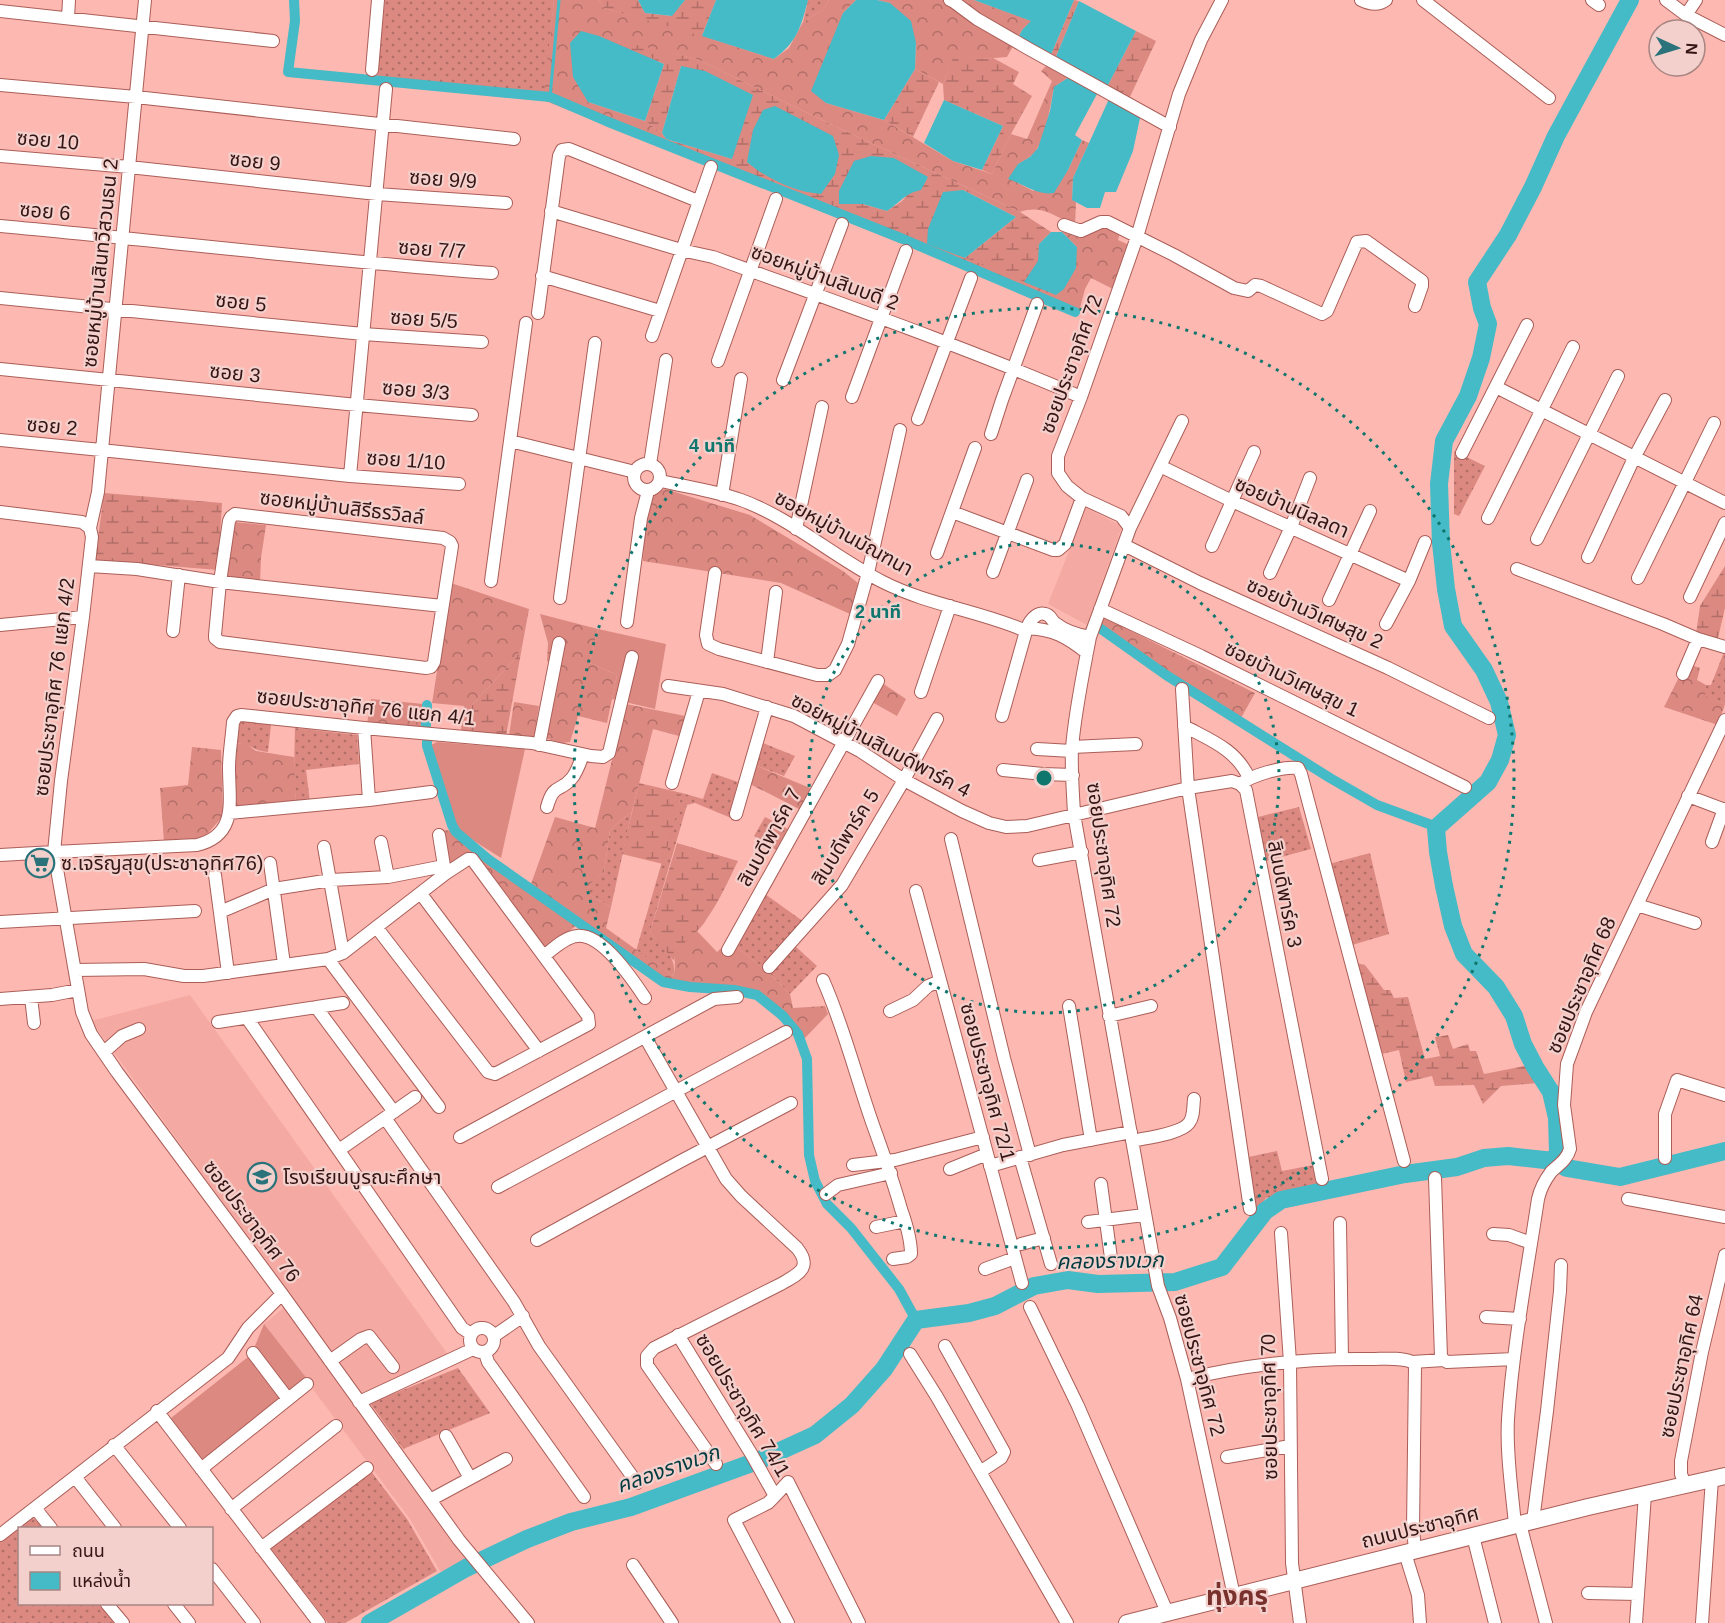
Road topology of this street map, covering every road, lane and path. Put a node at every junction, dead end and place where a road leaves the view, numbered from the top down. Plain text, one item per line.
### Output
1 (69, 0) edge
2 (145, 0) edge
3 (378, 0) edge
4 (950, 0) edge
5 (1222, 0) edge
6 (1361, 0) edge
7 (1386, 0) edge
8 (1423, 0) edge
9 (1666, 0) edge
10 (1696, 0) edge
11 (0, 11) edge
12 (1686, 15) junction
13 (68, 18) junction
14 (143, 26) junction
15 (1725, 35) edge
16 (273, 41) dead end
17 (372, 70) dead end
18 (0, 86) edge
19 (386, 89) dead end
20 (136, 97) junction
21 (1549, 98) dead end
22 (383, 123) junction
23 (1170, 127) junction
24 (514, 139) dead end
25 (0, 156) edge
26 (129, 167) junction
27 (711, 167) dead end
28 (377, 194) junction
29 (776, 199) dead end
30 (698, 201) junction
31 (506, 203) dead end
32 (551, 212) junction
33 (842, 224) dead end
34 (1064, 225) dead end
35 (0, 226) edge
36 (1137, 237) junction
37 (122, 238) junction
38 (681, 250) junction
39 (906, 251) dead end
40 (369, 264) junction
41 (750, 270) junction
42 (492, 273) dead end
43 (542, 276) junction
44 (971, 278) dead end
45 (814, 294) junction
46 (0, 298) edge
47 (1037, 304) dead end
48 (1415, 306) dead end
49 (116, 309) junction
50 (660, 311) junction
51 (538, 313) dead end
52 (882, 319) junction
53 (526, 323) dead end
54 (1527, 325) dead end
55 (363, 334) junction
56 (652, 336) dead end
57 (483, 342) dead end
58 (946, 342) junction
59 (595, 343) dead end
60 (1573, 346) dead end
61 (666, 360) dead end
62 (718, 361) dead end
63 (1014, 368) junction
64 (0, 369) edge
65 (1618, 376) dead end
66 (109, 379) junction
67 (741, 379) dead end
68 (783, 380) dead end
69 (1496, 387) junction
70 (852, 397) dead end
71 (1081, 397) junction
72 (1665, 400) dead end
73 (357, 405) junction
74 (822, 407) dead end
75 (1542, 411) junction
76 (472, 415) dead end
77 (918, 419) dead end
78 (1182, 421) dead end
79 (1714, 423) dead end
80 (900, 430) dead end
81 (991, 434) dead end
82 (1589, 435) junction
83 (0, 440) edge
84 (510, 441) junction
85 (975, 448) dead end
86 (101, 450) junction
87 (1254, 452) dead end
88 (1462, 453) dead end
89 (580, 458) junction
90 (1634, 458) junction
91 (650, 464) junction
92 (1161, 466) junction
93 (635, 472) junction
94 (350, 476) junction
95 (1310, 478) dead end
96 (1027, 480) dead end
97 (661, 481) junction
98 (1684, 482) junction
99 (459, 484) dead end
100 (648, 491) junction
101 (722, 495) junction
102 (1082, 498) junction
103 (1232, 501) junction
104 (1725, 503) edge
105 (1371, 511) dead end
106 (0, 512) edge
107 (952, 512) junction
108 (1488, 518) dead end
109 (1725, 523) edge
110 (1291, 527) junction
111 (90, 528) junction
112 (1130, 528) junction
113 (796, 529) junction
114 (1007, 533) junction
115 (1538, 539) dead end
116 (1425, 542) dead end
117 (1124, 545) junction
118 (1212, 546) dead end
119 (937, 553) dead end
120 (1351, 555) junction
121 (1588, 557) dead end
122 (89, 566) junction
123 (1517, 569) dead end
124 (993, 572) dead end
125 (715, 573) dead end
126 (868, 573) junction
127 (1270, 573) dead end
128 (179, 575) junction
129 (1638, 578) dead end
130 (490, 581) dead end
131 (1409, 581) junction
132 (220, 582) junction
133 (776, 592) dead end
134 (1690, 597) dead end
135 (560, 598) dead end
136 (1329, 600) dead end
137 (442, 606) junction
138 (950, 606) junction
139 (1100, 609) junction
140 (83, 617) junction
141 (627, 622) dead end
142 (1386, 624) dead end
143 (0, 625) edge
144 (1026, 629) junction
145 (173, 631) dead end
146 (1090, 637) junction
147 (1698, 639) junction
148 (560, 643) dead end
149 (1725, 647) edge
150 (1087, 653) junction
151 (632, 657) dead end
152 (767, 662) junction
153 (1683, 674) dead end
154 (878, 681) dead end
155 (668, 686) dead end
156 (1182, 689) dead end
157 (699, 691) junction
158 (921, 692) dead end
159 (767, 707) junction
160 (1002, 716) dead end
161 (1489, 718) dead end
162 (937, 719) dead end
163 (1725, 722) edge
164 (1184, 726) junction
165 (364, 728) junction
166 (843, 742) junction
167 (1136, 744) dead end
168 (539, 745) junction
169 (1037, 749) dead end
170 (1072, 749) junction
171 (583, 754) junction
172 (1003, 770) dead end
173 (1073, 775) junction
174 (904, 780) junction
175 (1244, 781) junction
176 (672, 783) dead end
177 (1465, 787) dead end
178 (1188, 788) junction
179 (431, 792) dead end
180 (1688, 796) junction
181 (369, 800) junction
182 (547, 807) dead end
183 (1724, 809) edge
184 (230, 813) junction
185 (736, 814) dead end
186 (1074, 814) junction
187 (439, 835) dead end
188 (951, 839) dead end
189 (381, 842) dead end
190 (1712, 842) dead end
191 (324, 847) dead end
192 (54, 852) junction
193 (1082, 852) junction
194 (0, 855) edge
195 (1038, 860) dead end
196 (270, 863) dead end
197 (445, 870) junction
198 (215, 875) dead end
199 (388, 877) junction
200 (331, 880) junction
201 (274, 889) junction
202 (916, 891) dead end
203 (421, 894) junction
204 (1637, 905) junction
205 (195, 911) dead end
206 (220, 912) junction
207 (66, 918) junction
208 (0, 922) edge
209 (1695, 923) dead end
210 (377, 928) junction
211 (728, 950) dead end
212 (343, 953) junction
213 (544, 956) junction
214 (328, 959) junction
215 (284, 964) junction
216 (769, 967) dead end
217 (75, 970) junction
218 (228, 973) junction
219 (824, 980) dead end
220 (940, 981) junction
221 (78, 990) junction
222 (31, 997) junction
223 (738, 997) dead end
224 (645, 998) dead end
225 (0, 999) edge
226 (343, 1003) dead end
227 (1069, 1006) dead end
228 (1151, 1006) dead end
229 (316, 1007) junction
230 (890, 1011) dead end
231 (1109, 1016) junction
232 (247, 1018) junction
233 (218, 1022) dead end
234 (34, 1023) dead end
235 (139, 1029) dead end
236 (786, 1032) dead end
237 (645, 1037) junction
238 (539, 1051) junction
239 (104, 1052) junction
240 (676, 1092) junction
241 (1725, 1095) edge
242 (415, 1097) dead end
243 (1194, 1099) dead end
244 (791, 1103) dead end
245 (439, 1107) dead end
246 (389, 1115) junction
247 (1131, 1136) junction
248 (460, 1137) dead end
249 (983, 1137) junction
250 (1091, 1140) junction
251 (707, 1147) junction
252 (339, 1150) junction
253 (1025, 1156) junction
254 (1665, 1158) dead end
255 (989, 1160) junction
256 (1404, 1161) dead end
257 (853, 1165) dead end
258 (889, 1167) junction
259 (950, 1169) dead end
260 (1435, 1178) dead end
261 (1322, 1179) dead end
262 (1101, 1184) dead end
263 (498, 1187) dead end
264 (826, 1194) dead end
265 (1628, 1199) dead end
266 (1250, 1209) dead end
267 (1144, 1215) junction
268 (1725, 1217) edge
269 (1106, 1220) junction
270 (905, 1221) junction
271 (1088, 1222) dead end
272 (1340, 1222) dead end
273 (876, 1227) dead end
274 (1281, 1233) dead end
275 (1493, 1234) dead end
276 (1044, 1238) junction
277 (537, 1240) dead end
278 (1532, 1243) junction
279 (1021, 1244) dead end
280 (1725, 1255) edge
281 (1015, 1258) junction
282 (1111, 1258) dead end
283 (893, 1259) dead end
284 (1051, 1264) dead end
285 (1561, 1265) dead end
286 (985, 1269) dead end
287 (1022, 1283) dead end
288 (282, 1294) junction
289 (1030, 1307) dead end
290 (523, 1316) junction
291 (1486, 1317) dead end
292 (1520, 1319) junction
293 (471, 1334) junction
294 (678, 1335) junction
295 (494, 1336) junction
296 (945, 1346) dead end
297 (479, 1351) junction
298 (253, 1353) dead end
299 (910, 1354) dead end
300 (1342, 1359) junction
301 (1514, 1359) junction
302 (1444, 1360) junction
303 (330, 1361) junction
304 (1290, 1362) junction
305 (1412, 1362) junction
306 (393, 1366) dead end
307 (1187, 1379) junction
308 (307, 1384) dead end
309 (288, 1399) junction
310 (359, 1402) junction
311 (157, 1412) junction
312 (336, 1426) dead end
313 (446, 1436) dead end
314 (114, 1445) junction
315 (1290, 1446) junction
316 (1227, 1457) dead end
317 (506, 1459) dead end
318 (716, 1464) dead end
319 (367, 1468) dead end
320 (201, 1469) junction
321 (980, 1472) junction
322 (75, 1477) junction
323 (1718, 1477) edge
324 (470, 1478) junction
325 (637, 1483) dead end
326 (1685, 1485) junction
327 (1645, 1494) junction
328 (775, 1496) junction
329 (584, 1497) dead end
330 (430, 1500) junction
331 (35, 1508) junction
332 (231, 1509) junction
333 (1523, 1523) junction
334 (50, 1527) edge
335 (114, 1527) edge
336 (179, 1527) edge
337 (0, 1535) edge
338 (1473, 1536) junction
339 (261, 1548) junction
340 (1410, 1552) junction
341 (633, 1565) dead end
342 (213, 1570) edge
343 (1295, 1580) junction
344 (1588, 1593) dead end
345 (1638, 1594) junction
346 (1234, 1596) junction
347 (108, 1605) edge
348 (175, 1605) edge
349 (1167, 1612) junction
350 (1132, 1622) edge
351 (123, 1623) edge
352 (189, 1623) edge
353 (254, 1623) edge
354 (319, 1623) edge
355 (528, 1623) edge
356 (672, 1623) edge
357 (788, 1623) edge
358 (859, 1623) edge
359 (1067, 1623) edge
360 (1300, 1623) edge
361 (1420, 1623) edge
362 (1495, 1623) edge
363 (1546, 1623) edge
364 (1636, 1623) edge
365 (1702, 1623) edge

1 - 13 street
2 - 14 street, ซอยหมู่บ้านสินทวีสวนธน 2
3 - 17 street
4 - 23 street
5 - 23 street, ซอยประชาอุทิศ 72
6 - 7 street
8 - 21 street
9 - 12 street
10 - 12 street
11 - 13 street
12 - 15 street
13 - 14 street
14 - 16 street
14 - 20 street, ซอยหมู่บ้านสินทวีสวนธน 2
18 - 20 street
19 - 22 street
20 - 22 street
20 - 26 street, ซอยหมู่บ้านสินทวีสวนธน 2
22 - 24 street
22 - 28 street
23 - 36 street, ซอยประชาอุทิศ 72
25 - 26 street, ซอย 10
26 - 28 street, ซอย 9
26 - 37 street, ซอยหมู่บ้านสินทวีสวนธน 2
27 - 30 street
28 - 31 street, ซอย 9/9
28 - 40 street
29 - 41 street
30 - 32 street
30 - 38 street
32 - 38 street, ซอยหมู่บ้านสินบดี 2
32 - 43 street
33 - 45 street
34 - 36 street
35 - 37 street, ซอย 6
36 - 48 street
36 - 71 street, ซอยประชาอุทิศ 72
37 - 40 street, ซอย 6
37 - 49 street, ซอยหมู่บ้านสินทวีสวนธน 2
38 - 41 street, ซอยหมู่บ้านสินบดี 2
38 - 50 street
39 - 52 street
40 - 42 street, ซอย 7/7
40 - 55 street
41 - 45 street, ซอยหมู่บ้านสินบดี 2
41 - 62 street
43 - 50 street
43 - 51 street
44 - 58 street
45 - 52 street, ซอยหมู่บ้านสินบดี 2
45 - 68 street
46 - 49 street
47 - 63 street
49 - 55 street, ซอย 5
49 - 66 street, ซอยหมู่บ้านสินทวีสวนธน 2
50 - 56 street
52 - 58 street, ซอยหมู่บ้านสินบดี 2
52 - 70 street
53 - 84 street
54 - 69 street
55 - 57 street, ซอย 5/5
55 - 73 street
58 - 63 street, ซอยหมู่บ้านสินบดี 2
58 - 77 street
59 - 89 street
60 - 75 street
61 - 91 street
63 - 71 street, ซอยหมู่บ้านสินบดี 2
63 - 81 street
64 - 66 street, ซอย 3
65 - 82 street
66 - 73 street, ซอย 3
66 - 86 street, ซอยหมู่บ้านสินทวีสวนธน 2
67 - 101 street
69 - 75 street
69 - 88 street
71 - 102 street, ซอยประชาอุทิศ 72
72 - 90 street
73 - 76 street, ซอย 3/3
73 - 94 street
74 - 113 street
75 - 82 street
75 - 108 street
78 - 92 street
79 - 98 street
80 - 126 street
82 - 90 street
82 - 115 street
83 - 86 street, ซอย 2
84 - 89 street
84 - 130 street
85 - 107 street
86 - 94 street, ซอย 2
86 - 111 street, ซอยหมู่บ้านสินทวีสวนธน 2
87 - 103 street
89 - 93 street
89 - 135 street
90 - 98 street
90 - 121 street
91 - 93 street
91 - 97 street
92 - 103 street, ซอยบ้านนิลลดา
92 - 112 street
93 - 100 street
94 - 99 street, ซอย 1/10
95 - 110 street
96 - 114 street
97 - 100 street
97 - 101 street, ซอยหมู่บ้านมัณฑนา
98 - 104 street
98 - 129 street
100 - 141 street
101 - 113 street, ซอยหมู่บ้านมัณฑนา
102 - 112 street, ซอยประชาอุทิศ 72
102 - 114 street
103 - 110 street, ซอยบ้านนิลลดา
103 - 118 street
105 - 120 street
106 - 111 street
107 - 114 street
107 - 119 street
109 - 134 street
110 - 120 street, ซอยบ้านนิลลดา
110 - 127 street
111 - 122 street, ซอยประชาอุทิศ 76 แยก 4/2
112 - 117 street, ซอยประชาอุทิศ 72
113 - 126 street, ซอยหมู่บ้านมัณฑนา
114 - 124 street
116 - 131 street
117 - 139 street, ซอยประชาอุทิศ 72
117 - 161 street, ซอยบ้านวิเศษสุข 2
120 - 131 street, ซอยบ้านนิลลดา
120 - 136 street
122 - 128 street
122 - 140 street, ซอยประชาอุทิศ 76 แยก 4/2
123 - 147 street
125 - 152 street
126 - 138 street, ซอยหมู่บ้านมัณฑนา
126 - 152 street
128 - 132 street
128 - 145 street
131 - 142 street
132 - 137 street
132 - 137 street, ซอยหมู่บ้านสิรีธรวิลล์
132 - 137 street, ซอยหมู่บ้านสิรีธรวิลล์
133 - 152 street
138 - 144 street, ซอยหมู่บ้านมัณฑนา
138 - 158 street
139 - 146 street, ซอยประชาอุทิศ 72
139 - 177 street, ซอยบ้านวิเศษสุข 1
140 - 143 street
140 - 192 street, ซอยประชาอุทิศ 76 แยก 4/2
144 - 146 street
144 - 150 street, ซอยหมู่บ้านมัณฑนา
144 - 160 street
146 - 150 street, ซอยประชาอุทิศ 72
147 - 149 street
147 - 153 street
148 - 168 street
150 - 170 street, ซอยประชาอุทิศ 72
151 - 171 street, ซอยประชาอุทิศ 76 แยก 4/1
154 - 166 street, สินบดีพาร์ค 7
155 - 157 street, ซอยหมู่บ้านสินบดีพาร์ค 4
156 - 164 street
157 - 159 street, ซอยหมู่บ้านสินบดีพาร์ค 4
157 - 176 street
159 - 166 street, ซอยหมู่บ้านสินบดีพาร์ค 4
159 - 185 street
162 - 174 street, สินบดีพาร์ค 5
163 - 180 street, ซอยประชาอุทิศ 68
164 - 175 street, สินบดีพาร์ค 3
164 - 178 street
165 - 168 street, ซอยประชาอุทิศ 76 แยก 4/1
165 - 181 street
165 - 184 street, ซอยประชาอุทิศ 76 แยก 4/1
166 - 174 street, ซอยหมู่บ้านสินบดีพาร์ค 4
166 - 211 street, สินบดีพาร์ค 7
167 - 170 street
168 - 171 street, ซอยประชาอุทิศ 76 แยก 4/1
169 - 170 street
170 - 173 street, ซอยประชาอุทิศ 72
171 - 182 street
172 - 173 street
173 - 186 street, ซอยประชาอุทิศ 72
174 - 186 street, ซอยหมู่บ้านสินบดีพาร์ค 4
174 - 216 street, สินบดีพาร์ค 5
175 - 178 street
175 - 256 street
175 - 261 street, สินบดีพาร์ค 3
178 - 186 street
178 - 266 street
179 - 181 street
180 - 183 street
180 - 204 street, ซอยประชาอุทิศ 68
181 - 184 street
183 - 190 street
184 - 192 street
186 - 193 street, ซอยประชาอุทิศ 72
187 - 197 street
188 - 253 street
189 - 199 street
191 - 200 street
192 - 194 street
192 - 207 street, ซอยประชาอุทิศ 76
193 - 195 street
193 - 231 street, ซอยประชาอุทิศ 72
196 - 201 street
197 - 199 street
197 - 203 street
197 - 213 street
198 - 206 street
199 - 200 street
200 - 201 street
200 - 212 street
201 - 206 street
201 - 215 street
202 - 220 street, ซอยประชาอุทิศ 72/1
203 - 210 street
203 - 238 street
204 - 209 street
204 - 278 street, ซอยประชาอุทิศ 68
205 - 207 street
206 - 218 street
207 - 208 street
207 - 217 street, ซอยประชาอุทิศ 76
210 - 212 street
210 - 238 street
212 - 214 street
213 - 224 street
213 - 238 street
214 - 215 street
214 - 245 street
215 - 218 street
217 - 218 street
217 - 221 street, ซอยประชาอุทิศ 76
219 - 258 street
220 - 230 street
220 - 249 street, ซอยประชาอุทิศ 72/1
221 - 222 street
221 - 239 street, ซอยประชาอุทิศ 76
222 - 225 street
222 - 234 street
223 - 237 street
226 - 229 street
227 - 250 street
228 - 231 street
229 - 232 street
229 - 246 street
231 - 247 street, ซอยประชาอุทิศ 72
232 - 233 street
232 - 252 street
235 - 239 street
236 - 240 street
237 - 240 street
237 - 248 street
239 - 288 street, ซอยประชาอุทิศ 76
240 - 251 street
240 - 263 street
241 - 254 street
242 - 246 street
243 - 247 street
244 - 251 street
246 - 252 street
246 - 290 street
247 - 250 street
247 - 267 street, ซอยประชาอุทิศ 72
249 - 255 street, ซอยประชาอุทิศ 72/1
249 - 258 street
250 - 253 street
251 - 277 street
251 - 294 street
252 - 293 street
253 - 255 street
253 - 276 street
255 - 259 street
255 - 281 street, ซอยประชาอุทิศ 72/1
257 - 258 street
258 - 264 street
258 - 270 street
260 - 302 street
262 - 269 street
265 - 268 street
267 - 269 street
267 - 307 street, ซอยประชาอุทิศ 72
269 - 271 street
269 - 282 street
270 - 273 street
270 - 283 street
272 - 300 street
274 - 304 street, ซอยประชาอุทิศ 70
275 - 278 street
276 - 279 street
276 - 284 street
278 - 292 street, ซอยประชาอุทิศ 68
280 - 326 street, ซอยประชาอุทิศ 64
281 - 286 street
281 - 287 street, ซอยประชาอุทิศ 72/1
285 - 333 street
288 - 303 street, ซอยประชาอุทิศ 76
288 - 311 street
289 - 349 street
290 - 295 street
290 - 325 street
291 - 292 street
292 - 301 street, ซอยประชาอุทิศ 68
293 - 295 street
293 - 297 street
294 - 318 street
294 - 328 street, ซอยประชาอุทิศ 74/1
295 - 297 street
296 - 321 street
297 - 310 street
297 - 329 street
298 - 309 street
299 - 321 street
300 - 304 street
300 - 305 street
301 - 302 street
301 - 333 street, ซอยประชาอุทิศ 68
302 - 305 street
303 - 306 street
303 - 310 street, ซอยประชาอุทิศ 76
304 - 307 street
304 - 315 street, ซอยประชาอุทิศ 70
305 - 340 street
307 - 346 street, ซอยประชาอุทิศ 72
308 - 309 street
309 - 320 street
310 - 330 street, ซอยประชาอุทิศ 76
311 - 314 street
311 - 320 street
312 - 332 street
313 - 324 street
314 - 322 street
314 - 336 street
315 - 316 street
315 - 343 street, ซอยประชาอุทิศ 70
317 - 324 street
319 - 339 street
320 - 332 street
321 - 359 street
322 - 331 street
322 - 335 street
323 - 326 main road, ถนนประชาอุทิศ
323 - 365 street
324 - 330 street
326 - 327 main road, ถนนประชาอุทิศ
327 - 333 main road, ถนนประชาอุทิศ
327 - 345 street
328 - 357 street
328 - 358 street, ซอยประชาอุทิศ 74/1
330 - 355 street, ซอยประชาอุทิศ 76
331 - 334 street
331 - 337 street
332 - 339 street
333 - 338 main road, ถนนประชาอุทิศ
333 - 363 street
338 - 340 main road, ถนนประชาอุทิศ
338 - 362 street
339 - 354 street
340 - 343 main road, ถนนประชาอุทิศ
340 - 361 street
341 - 356 street
342 - 353 street
343 - 346 main road, ถนนประชาอุทิศ
343 - 360 street, ซอยประชาอุทิศ 70
344 - 345 street
345 - 364 street
346 - 349 main road, ถนนประชาอุทิศ
347 - 351 street
348 - 352 street
349 - 350 main road, ถนนประชาอุทิศ

